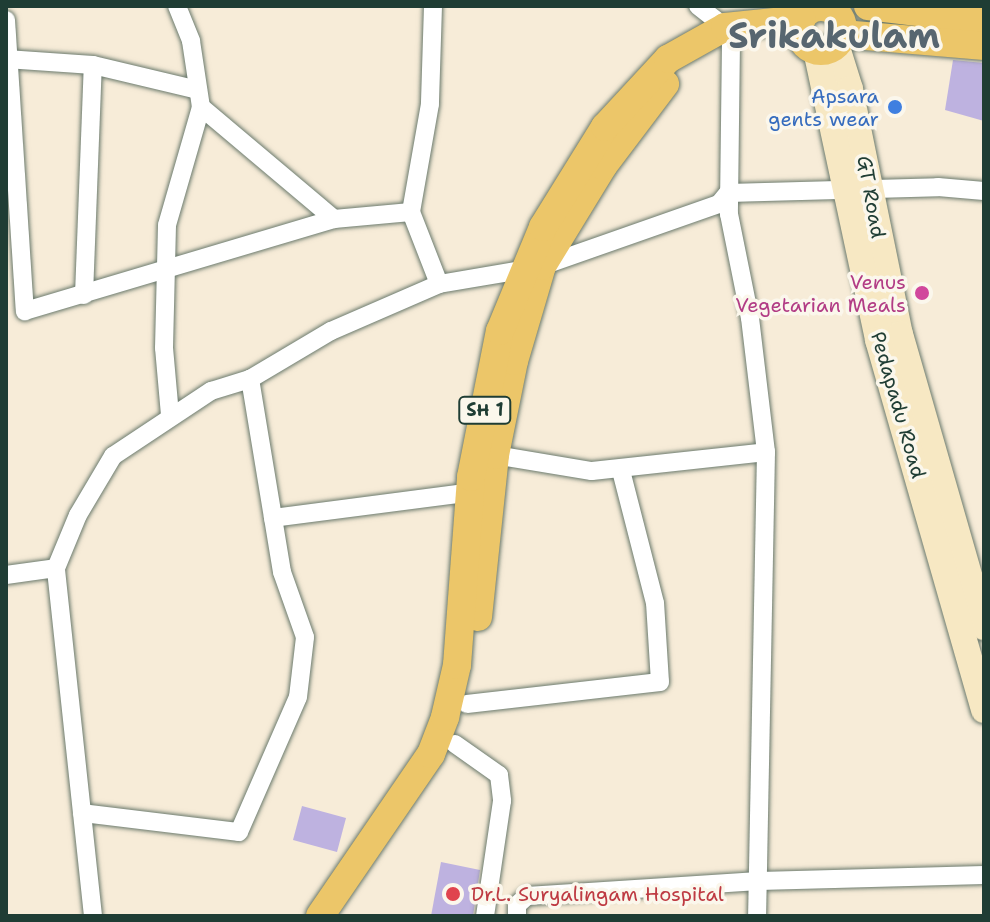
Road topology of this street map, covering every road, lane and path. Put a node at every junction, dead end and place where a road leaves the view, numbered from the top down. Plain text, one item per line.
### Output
1 (177, 6) edge
2 (433, 6) edge
3 (698, 6) edge
4 (868, 6) edge
5 (823, 19) edge
6 (6, 20) edge
7 (984, 20) edge
8 (728, 34) junction
9 (984, 46) edge
10 (9, 59) edge
11 (93, 65) junction
12 (199, 98) junction
13 (844, 191) junction
14 (871, 191) junction
15 (984, 191) edge
16 (728, 193) junction
17 (411, 212) junction
18 (334, 219) junction
19 (532, 268) junction
20 (167, 269) junction
21 (439, 284) junction
22 (84, 295) junction
23 (6, 301) edge
24 (25, 311) junction
25 (250, 379) junction
26 (170, 415) junction
27 (766, 452) junction
28 (495, 455) junction
29 (621, 471) junction
30 (481, 491) junction
31 (273, 518) junction
32 (56, 568) junction
33 (6, 575) edge
34 (984, 627) edge
35 (467, 704) junction
36 (984, 710) edge
37 (455, 744) junction
38 (82, 813) junction
39 (984, 875) edge
40 (759, 881) junction
41 (93, 916) edge
42 (320, 916) edge
43 (342, 916) edge
44 (485, 916) edge
45 (517, 916) edge
46 (757, 916) edge

1 - 12 street
2 - 17 street
3 - 8 street
4 - 7 main road
5 - 8 main road, SH 1
5 - 9 main road, SH 1
5 - 13 main road, Pedapadu Road
5 - 14 main road, GT Road
6 - 10 street
8 - 16 street
8 - 19 main road, SH 1
10 - 11 street
10 - 24 street
11 - 12 street
11 - 22 street
12 - 18 street
12 - 20 street
13 - 14 street
13 - 16 street
13 - 36 main road, Pedapadu Road
14 - 15 street
14 - 34 main road, GT Road
16 - 19 street
16 - 27 street
17 - 18 street
17 - 21 street
18 - 20 street
19 - 21 street
19 - 28 main road, SH 1
19 - 30 main road, SH 1
20 - 22 street
20 - 26 street
21 - 25 street
22 - 24 street
23 - 24 street
25 - 26 street
25 - 31 street
26 - 32 street
27 - 29 street
27 - 40 street
28 - 29 street
28 - 30 main road, SH 1
29 - 35 street
30 - 31 street
30 - 35 main road, SH 1
30 - 42 main road, SH 1
31 - 38 street
32 - 33 street
32 - 38 street
35 - 37 main road, SH 1
37 - 43 main road, SH 1
37 - 44 street
38 - 41 street
39 - 40 street
40 - 45 street
40 - 46 street

